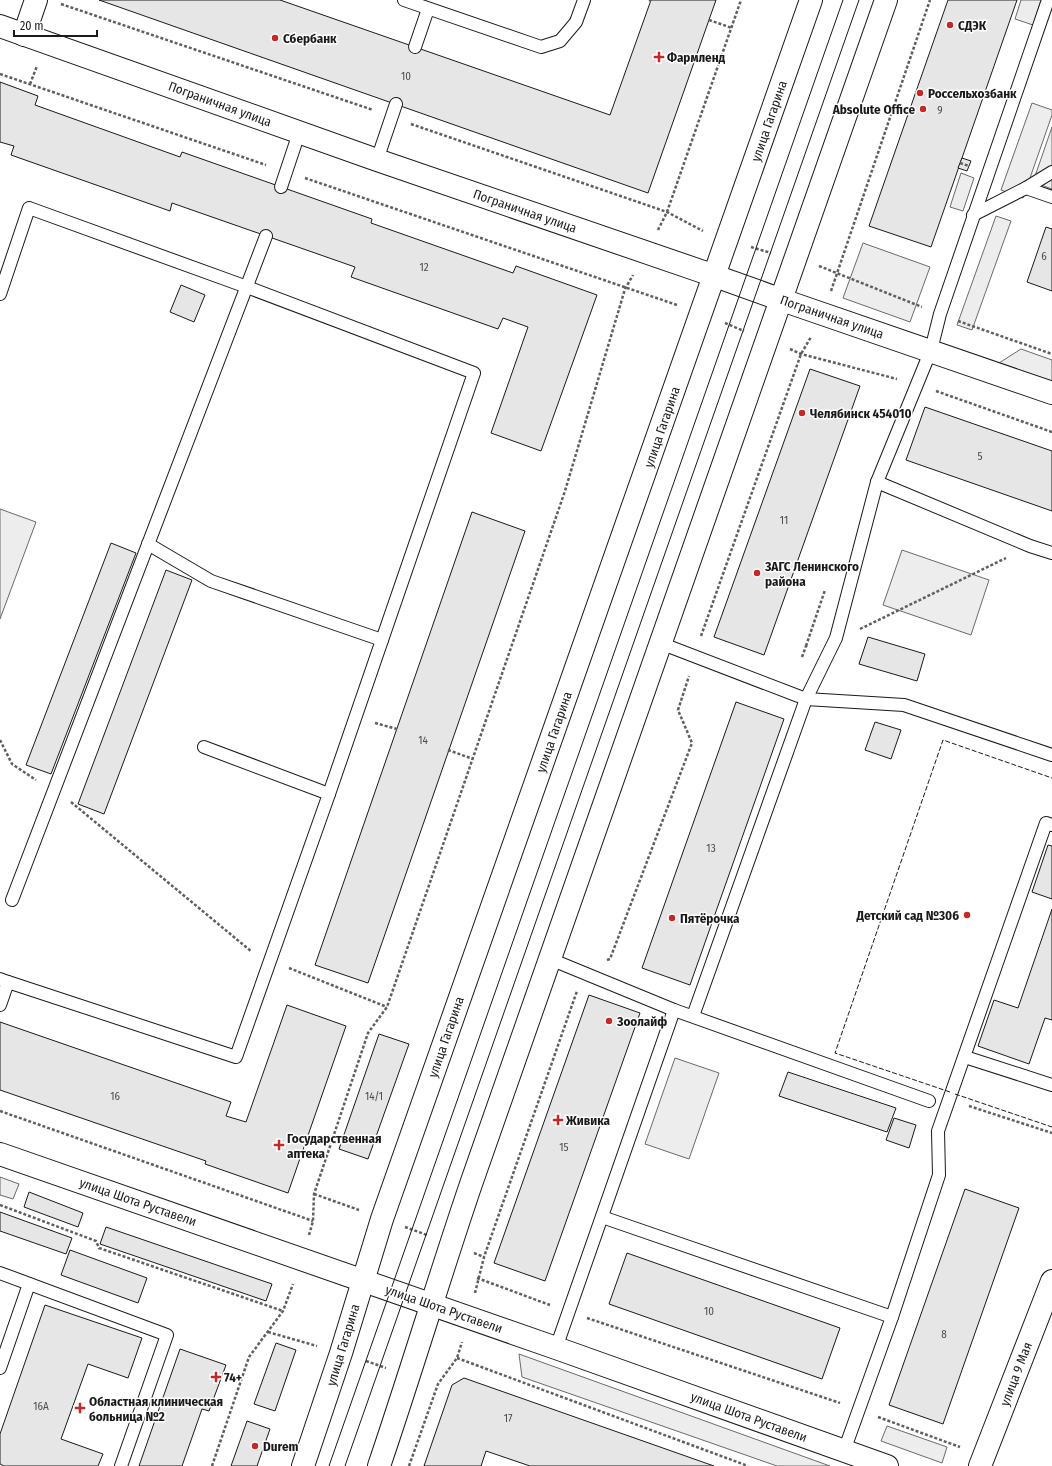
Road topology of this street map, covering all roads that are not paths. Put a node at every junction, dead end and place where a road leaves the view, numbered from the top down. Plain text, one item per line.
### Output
1 (36, 0) edge
2 (404, 0) edge
3 (584, 0) edge
4 (811, 0) edge
5 (886, 0) edge
6 (1048, 0) edge
7 (428, 9) junction
8 (0, 26) edge
9 (24, 35) junction
10 (415, 47) dead end
11 (396, 104) dead end
12 (299, 133) junction
13 (377, 160) junction
14 (1052, 172) edge
15 (281, 187) dead end
16 (1026, 188) junction
17 (1052, 197) edge
18 (973, 215) junction
19 (266, 236) dead end
20 (715, 276) junction
21 (247, 287) junction
22 (0, 294) edge
23 (782, 300) junction
24 (931, 350) junction
25 (1052, 393) edge
26 (877, 482) junction
27 (148, 544) junction
28 (1052, 553) edge
29 (382, 640) junction
30 (660, 643) junction
31 (806, 699) junction
32 (204, 747) dead end
33 (1052, 755) edge
34 (329, 794) junction
35 (1052, 825) edge
36 (12, 900) dead end
37 (550, 959) junction
38 (4, 980) edge
39 (0, 1005) edge
40 (674, 1010) junction
41 (693, 1016) junction
42 (965, 1057) junction
43 (1052, 1085) edge
44 (929, 1101) dead end
45 (0, 1154) edge
46 (602, 1217) junction
47 (0, 1273) edge
48 (362, 1281) junction
49 (1052, 1281) edge
50 (29, 1284) junction
51 (430, 1305) junction
52 (892, 1317) junction
53 (556, 1348) junction
54 (0, 1368) edge
55 (844, 1451) junction
56 (982, 1461) edge
57 (121, 1466) edge
58 (303, 1466) edge
59 (379, 1466) edge
60 (887, 1466) edge

1 - 9 main road
2 - 7 lane
3 - 7 lane
4 - 20 main road, улица Гагарина
5 - 23 main road
6 - 18 lane
7 - 10 lane
8 - 9 main road, Пограничная улица
9 - 12 main road, Пограничная улица
11 - 13 lane
12 - 13 main road, Пограничная улица
12 - 15 lane
13 - 20 main road, Пограничная улица
14 - 16 lane
16 - 17 lane
16 - 18 lane
18 - 24 lane
19 - 21 lane
20 - 23 main road, Пограничная улица
20 - 48 main road, улица Гагарина
21 - 22 lane
21 - 27 lane
21 - 29 lane
23 - 24 main road, Пограничная улица
23 - 30 main road
24 - 25 main road, Пограничная улица
24 - 26 lane
26 - 28 lane
26 - 31 lane
27 - 29 lane
27 - 36 lane
29 - 34 lane
30 - 31 lane
30 - 37 main road
31 - 33 lane
31 - 41 lane
32 - 34 lane
34 - 38 lane
35 - 42 lane
37 - 40 lane
37 - 51 main road
38 - 39 lane
40 - 41 lane
40 - 46 lane
41 - 44 lane
42 - 43 lane
42 - 52 lane
45 - 48 main road, улица Шота Руставели
46 - 52 lane
46 - 53 lane
47 - 50 lane
48 - 51 main road, улица Шота Руставели
48 - 58 main road, улица Гагарина
49 - 56 main road, улица 9 Мая
50 - 54 lane
50 - 57 lane
51 - 53 main road, улица Шота Руставели
51 - 59 main road
52 - 55 lane
53 - 55 main road, улица Шота Руставели
55 - 60 main road, улица Шота Руставели

